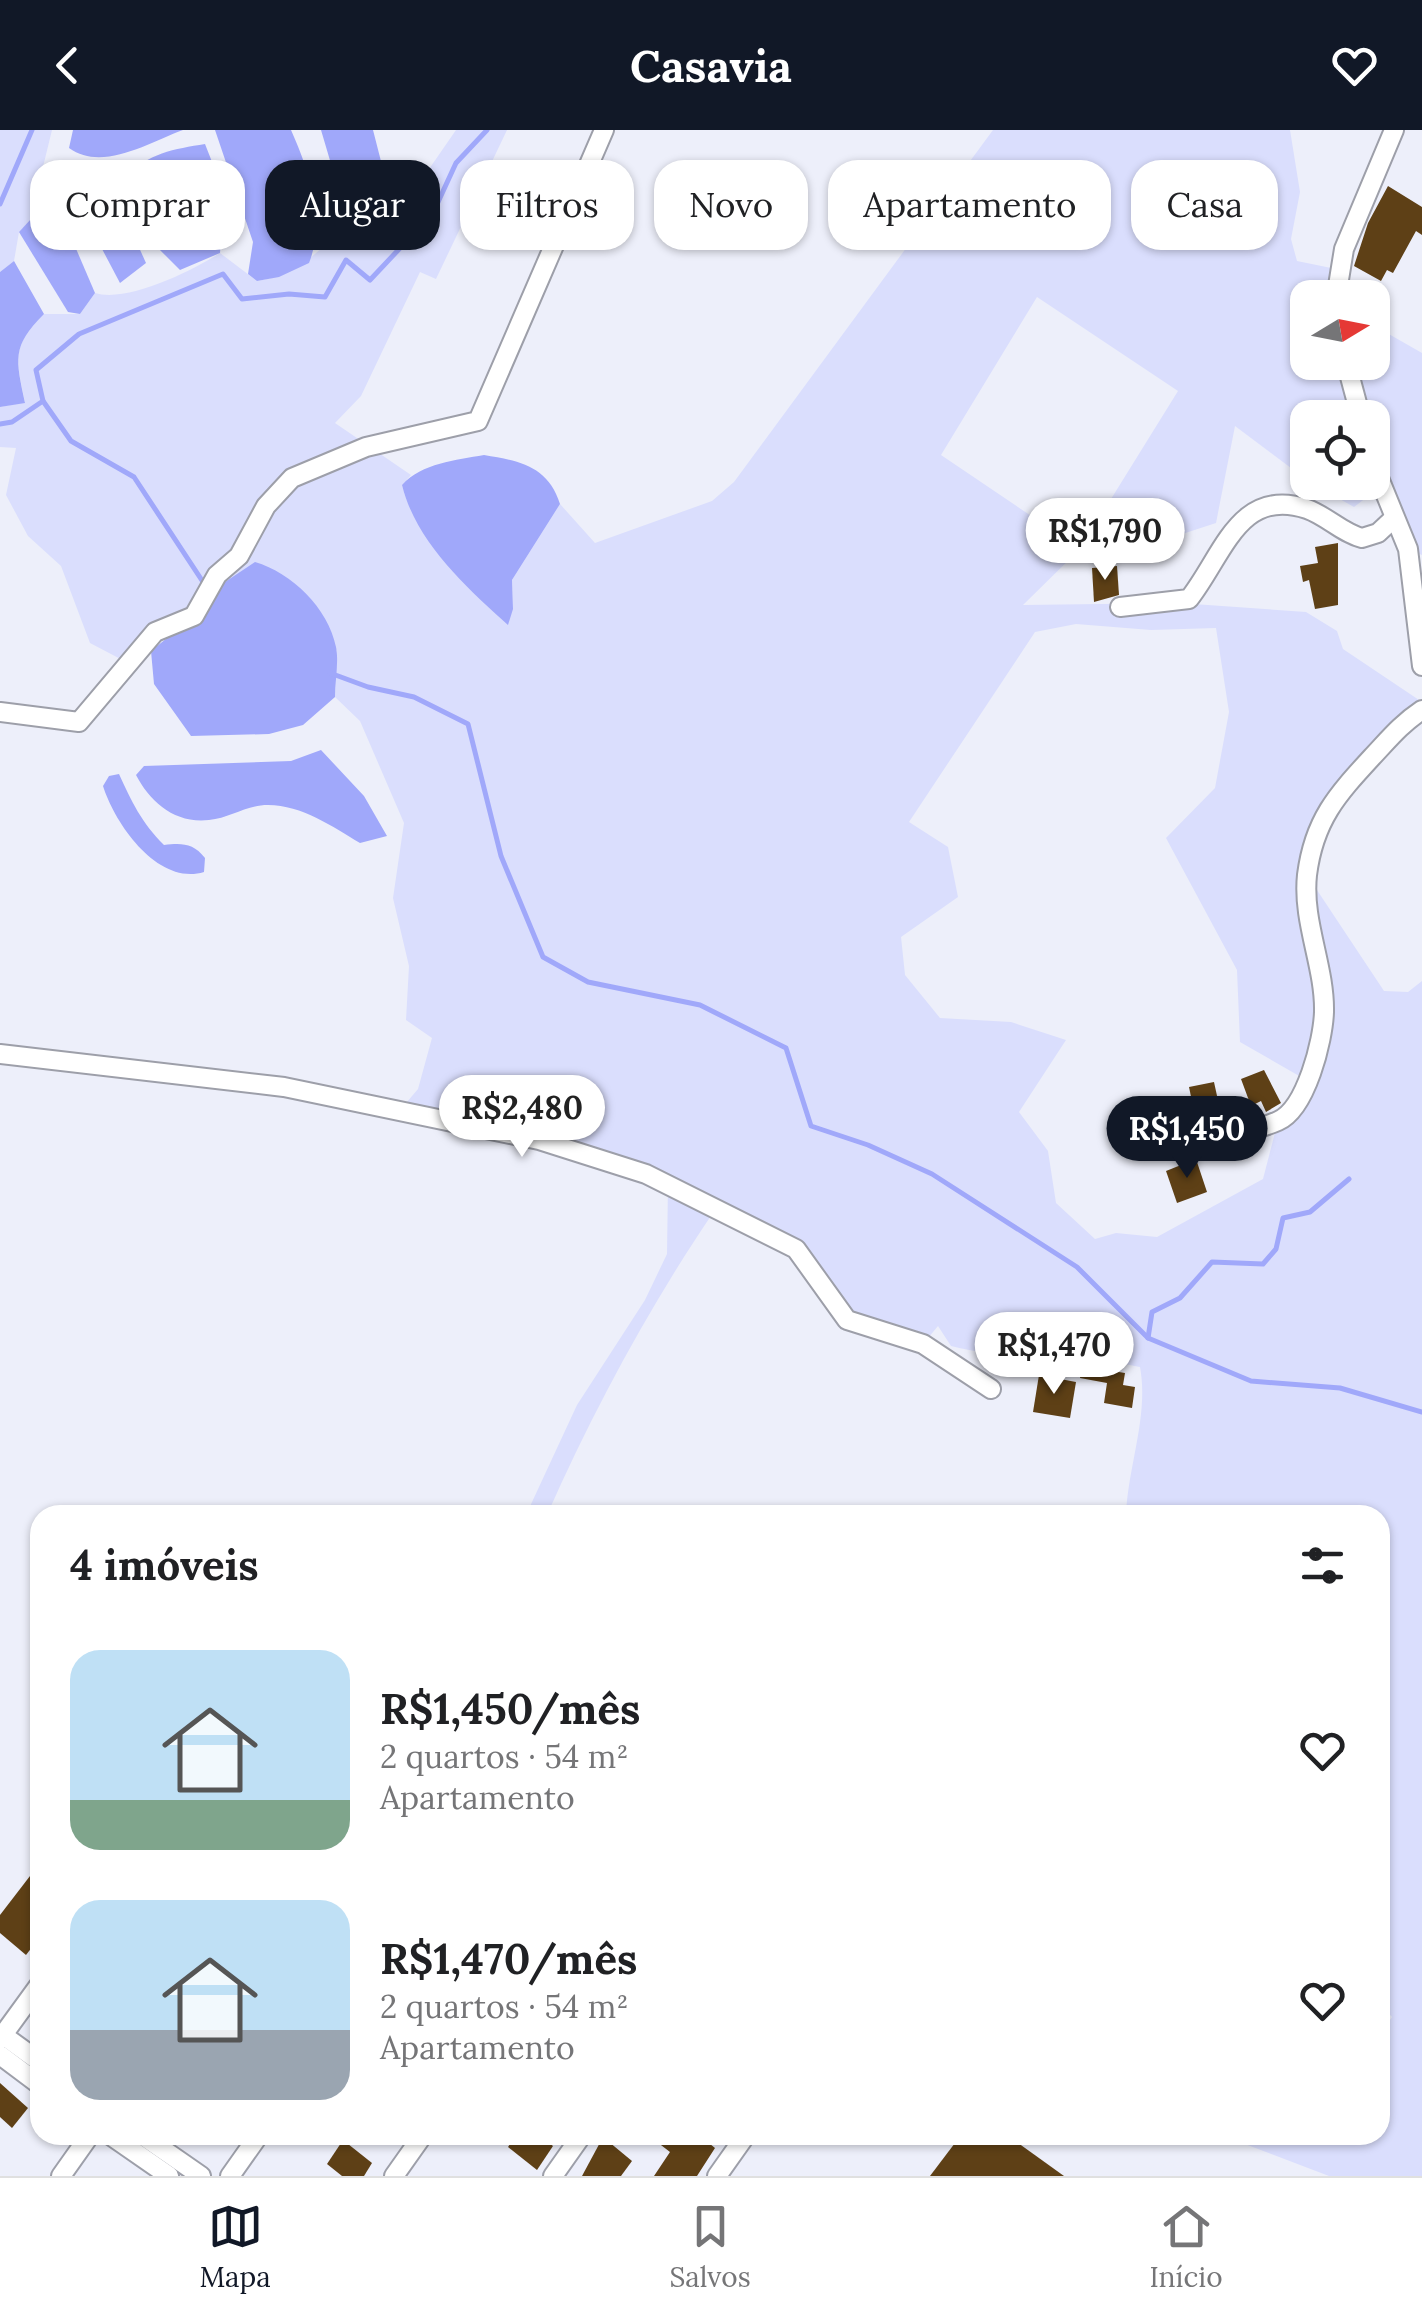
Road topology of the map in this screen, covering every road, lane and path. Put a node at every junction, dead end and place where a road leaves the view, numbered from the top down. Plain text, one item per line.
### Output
1 (604, 130) edge
2 (1394, 130) edge
3 (1339, 280) edge
4 (1386, 500) edge
5 (1393, 519) junction
6 (1120, 607) dead end
7 (1422, 666) edge
8 (1422, 710) edge
9 (0, 712) edge
10 (0, 1054) edge
11 (1188, 1143) dead end
12 (991, 1390) dead end
13 (30, 1997) edge
14 (1, 2036) edge
15 (30, 2055) edge
16 (0, 2056) edge
17 (30, 2078) edge
18 (83, 2145) edge
19 (124, 2145) edge
20 (156, 2145) edge
21 (253, 2145) edge
22 (416, 2145) edge
23 (575, 2145) edge
24 (739, 2145) edge
25 (61, 2176) edge
26 (169, 2176) edge
27 (200, 2176) edge
28 (230, 2176) edge
29 (394, 2176) edge
30 (553, 2176) edge
31 (716, 2176) edge

1 - 9 street
2 - 3 street
4 - 5 street
5 - 6 street
5 - 7 street
8 - 11 street
10 - 12 street
13 - 14 street
14 - 15 street
16 - 17 street
18 - 25 street
19 - 26 street
20 - 27 street
21 - 28 street
22 - 29 street
23 - 30 street
24 - 31 street

